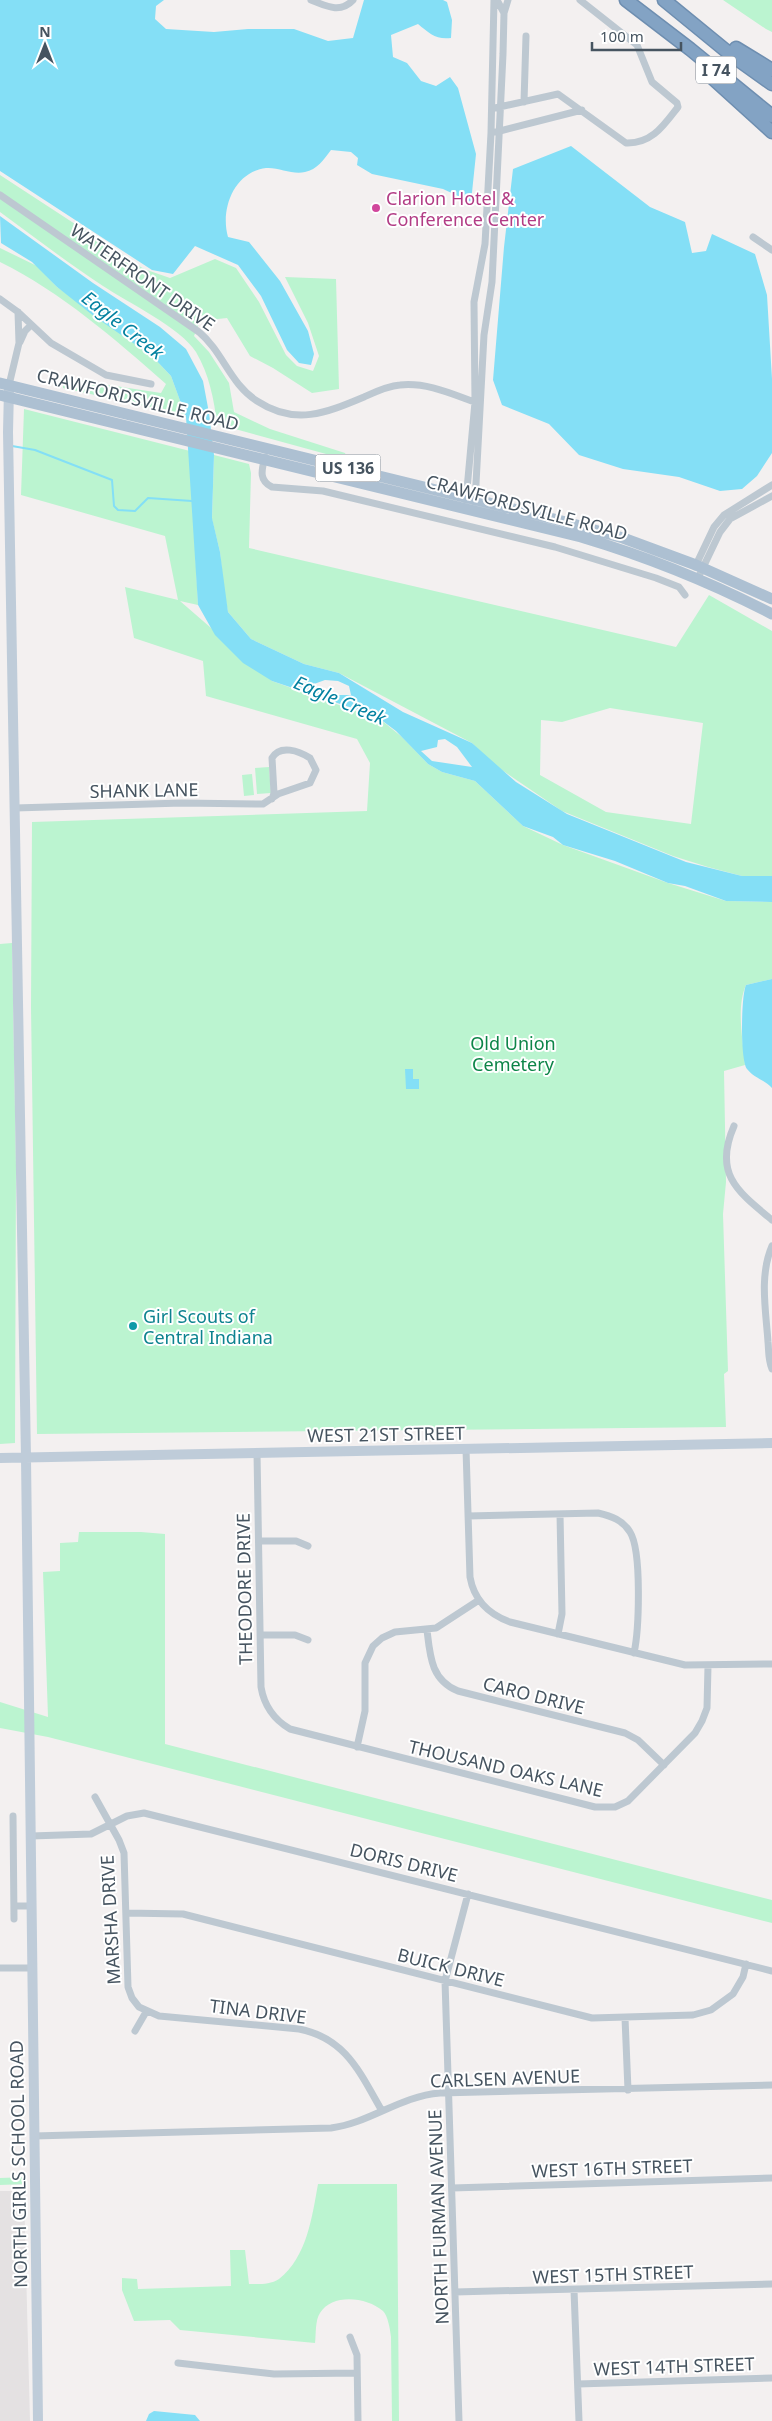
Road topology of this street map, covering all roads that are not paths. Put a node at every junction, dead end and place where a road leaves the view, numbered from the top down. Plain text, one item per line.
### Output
1 (311, 0) edge
2 (353, 0) edge
3 (495, 0) edge
4 (508, 0) edge
5 (580, 0) edge
6 (626, 0) edge
7 (665, 0) edge
8 (504, 13) junction
9 (657, 25) junction
10 (526, 36) dead end
11 (772, 70) edge
12 (772, 84) edge
13 (524, 102) junction
14 (495, 108) junction
15 (582, 110) junction
16 (772, 116) edge
17 (495, 132) junction
18 (772, 132) edge
19 (0, 195) edge
20 (753, 237) dead end
21 (772, 250) edge
22 (0, 299) edge
23 (18, 312) junction
24 (32, 325) junction
25 (20, 343) junction
26 (151, 384) dead end
27 (4, 390) edge
28 (477, 403) junction
29 (266, 454) junction
30 (772, 485) edge
31 (772, 496) edge
32 (470, 504) junction
33 (697, 571) junction
34 (685, 595) dead end
35 (772, 599) edge
36 (772, 614) edge
37 (272, 799) junction
38 (15, 808) junction
39 (734, 1126) dead end
40 (772, 1220) edge
41 (772, 1246) edge
42 (769, 1333) edge
43 (770, 1347) edge
44 (772, 1369) edge
45 (772, 1443) edge
46 (466, 1449) junction
47 (257, 1453) junction
48 (0, 1458) edge
49 (26, 1458) junction
50 (560, 1514) junction
51 (468, 1516) junction
52 (259, 1542) junction
53 (308, 1546) dead end
54 (479, 1600) junction
55 (426, 1630) junction
56 (558, 1634) junction
57 (260, 1635) junction
58 (308, 1640) dead end
59 (634, 1653) junction
60 (772, 1664) edge
61 (708, 1666) junction
62 (277, 1720) joint
63 (357, 1747) junction
64 (664, 1765) junction
65 (95, 1796) dead end
66 (13, 1816) dead end
67 (111, 1825) junction
68 (31, 1836) junction
69 (468, 1894) junction
70 (14, 1906) junction
71 (32, 1906) junction
72 (126, 1913) junction
73 (14, 1919) dead end
74 (746, 1964) junction
75 (0, 1968) edge
76 (32, 1968) junction
77 (772, 1971) edge
78 (445, 1981) junction
79 (146, 2012) junction
80 (625, 2018) junction
81 (135, 2031) dead end
82 (772, 2085) edge
83 (628, 2090) junction
84 (448, 2093) junction
85 (382, 2111) junction
86 (34, 2136) junction
87 (772, 2178) edge
88 (452, 2188) junction
89 (772, 2284) edge
90 (574, 2290) junction
91 (455, 2292) junction
92 (350, 2337) dead end
93 (178, 2363) dead end
94 (357, 2373) junction
95 (772, 2378) edge
96 (578, 2384) junction
97 (38, 2421) edge
98 (358, 2421) edge
99 (460, 2421) edge
100 (579, 2421) edge

1 - 2 street
3 - 8 street
3 - 14 street
4 - 8 street
5 - 15 street
6 - 9 highway, I 74
7 - 11 highway
7 - 12 highway, I 74
8 - 14 street
9 - 16 highway, I 74
9 - 18 highway
10 - 13 street
13 - 14 street
13 - 15 street
14 - 17 street
15 - 17 street
17 - 28 street
17 - 28 street
19 - 28 street, WATERFRONT DRIVE
20 - 21 street
22 - 23 street
23 - 24 street
23 - 25 street
24 - 25 street
24 - 26 street
25 - 27 street
27 - 29 main road, CRAWFORDSVILLE ROAD / US 136
27 - 38 main road, NORTH GIRLS SCHOOL ROAD
28 - 32 street
29 - 32 main road, CRAWFORDSVILLE ROAD / US 136
29 - 34 street, CRAWFORDSVILLE ROAD
30 - 33 street
31 - 33 street
32 - 33 main road, CRAWFORDSVILLE ROAD / US 136
33 - 35 main road, CRAWFORDSVILLE ROAD / US 136
33 - 36 main road, CRAWFORDSVILLE ROAD / US 136
37 - 37 street, SHANK LANE
37 - 38 street, SHANK LANE
38 - 49 main road, NORTH GIRLS SCHOOL ROAD
39 - 40 street
41 - 42 street
42 - 43 street
43 - 44 street
45 - 46 main road, WEST 21ST STREET
46 - 47 main road, WEST 21ST STREET
46 - 51 street
47 - 49 main road, WEST 21ST STREET
47 - 52 street, THEODORE DRIVE
48 - 49 main road, WEST 21ST STREET
49 - 68 main road, NORTH GIRLS SCHOOL ROAD
50 - 51 street
50 - 56 street
50 - 59 street
51 - 54 street
52 - 53 street
52 - 57 street, THEODORE DRIVE
54 - 55 street
54 - 56 street
55 - 63 street
55 - 64 street, CARO DRIVE
56 - 59 street
57 - 58 street
57 - 62 street, THEODORE DRIVE
59 - 61 street
60 - 61 street
61 - 64 street, THOUSAND OAKS LANE
62 - 63 street, THOUSAND OAKS LANE
63 - 64 street, THOUSAND OAKS LANE
65 - 67 street, MARSHA DRIVE
66 - 70 street
67 - 68 street, DORIS DRIVE
67 - 69 street, DORIS DRIVE
67 - 72 street, MARSHA DRIVE
68 - 71 main road, NORTH GIRLS SCHOOL ROAD
69 - 74 street, DORIS DRIVE
69 - 78 street, NORTH FURMAN AVENUE
70 - 71 street
70 - 73 street
71 - 76 main road, NORTH GIRLS SCHOOL ROAD
72 - 78 street, BUICK DRIVE
72 - 79 street, MARSHA DRIVE
74 - 77 street, DORIS DRIVE
74 - 80 street, BUICK DRIVE
75 - 76 street
76 - 86 main road, NORTH GIRLS SCHOOL ROAD
78 - 80 street, BUICK DRIVE
78 - 84 street, NORTH FURMAN AVENUE
79 - 81 street
79 - 85 street, TINA DRIVE
80 - 83 street
82 - 83 street, CARLSEN AVENUE
83 - 84 street, CARLSEN AVENUE
84 - 85 street, CARLSEN AVENUE
84 - 88 street, NORTH FURMAN AVENUE
85 - 86 street, CARLSEN AVENUE
86 - 97 main road, NORTH GIRLS SCHOOL ROAD
87 - 88 street, WEST 16TH STREET
88 - 91 street, NORTH FURMAN AVENUE
89 - 90 street, WEST 15TH STREET
90 - 91 street, WEST 15TH STREET
90 - 96 street
91 - 99 street, NORTH FURMAN AVENUE
92 - 94 street
93 - 94 street
94 - 98 street
95 - 96 street, WEST 14TH STREET
96 - 100 street

